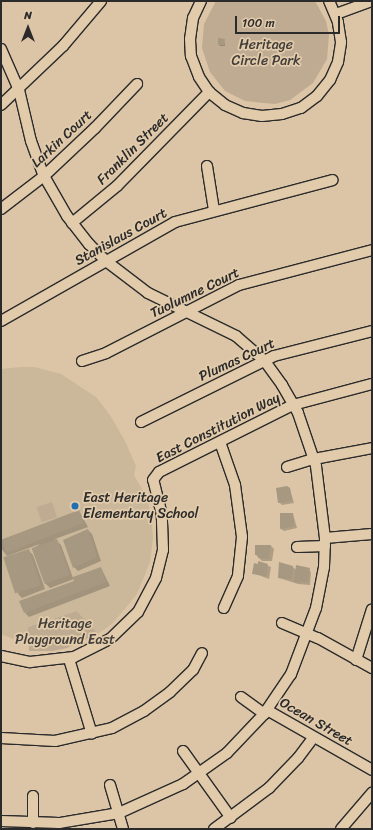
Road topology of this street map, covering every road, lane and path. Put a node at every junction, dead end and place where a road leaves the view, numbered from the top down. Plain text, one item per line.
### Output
1 (101, 1) edge
2 (201, 1) edge
3 (329, 1) edge
4 (371, 1) edge
5 (336, 14) junction
6 (1, 49) edge
7 (137, 84) dead end
8 (19, 90) junction
9 (209, 92) junction
10 (1, 105) edge
11 (207, 166) dead end
12 (44, 176) junction
13 (333, 180) dead end
14 (1, 209) edge
15 (214, 210) junction
16 (72, 223) junction
17 (372, 250) edge
18 (106, 261) junction
19 (188, 312) junction
20 (1, 322) edge
21 (372, 330) edge
22 (264, 360) junction
23 (82, 361) dead end
24 (372, 384) edge
25 (293, 405) junction
26 (141, 422) dead end
27 (220, 442) junction
28 (372, 448) edge
29 (314, 459) junction
30 (287, 467) dead end
31 (372, 534) edge
32 (325, 542) junction
33 (297, 547) dead end
34 (224, 608) dead end
35 (372, 609) edge
36 (282, 623) dead end
37 (308, 633) junction
38 (202, 653) dead end
39 (1, 656) edge
40 (69, 659) junction
41 (356, 660) junction
42 (372, 668) edge
43 (241, 697) dead end
44 (266, 712) junction
45 (92, 734) junction
46 (1, 738) edge
47 (313, 738) junction
48 (183, 751) dead end
49 (372, 770) edge
50 (200, 774) junction
51 (110, 785) dead end
52 (372, 793) edge
53 (33, 796) dead end
54 (118, 813) junction
55 (231, 818) junction
56 (1, 821) edge
57 (36, 825) edge
58 (123, 829) edge
59 (214, 829) edge
60 (341, 829) edge

1 - 8 street
2 - 9 street
3 - 5 street
4 - 5 street
5 - 9 street
6 - 8 street
7 - 12 street, Larkin Court
8 - 10 street
8 - 12 street
9 - 16 street, Franklin Street
11 - 15 street
12 - 14 street, Larkin Court
12 - 16 street
13 - 15 street, Stanislaus Court
15 - 18 street, Stanislaus Court
16 - 18 street
17 - 19 street, Tuolumne Court
18 - 19 street
18 - 20 street, Stanislaus Court
19 - 22 street
19 - 23 street, Tuolumne Court
21 - 22 street, Plumas Court
22 - 25 street
22 - 26 street, Plumas Court
24 - 25 street, East Constitution Way
25 - 27 street, East Constitution Way
25 - 29 street
27 - 34 street
27 - 40 street, East Constitution Way
28 - 29 street
29 - 30 street
29 - 32 street
31 - 32 street
32 - 33 street
32 - 37 street
35 - 41 street
36 - 37 street
37 - 41 street
37 - 44 street
38 - 45 street
39 - 40 street, East Constitution Way
40 - 45 street
41 - 42 street
43 - 44 street, Ocean Street
44 - 47 street, Ocean Street
44 - 50 street
45 - 46 street
47 - 49 street, Ocean Street
47 - 55 street
48 - 50 street
50 - 54 street
50 - 55 street
51 - 54 street
52 - 60 street
53 - 57 street
54 - 57 street
54 - 58 street
55 - 59 street
56 - 57 street

